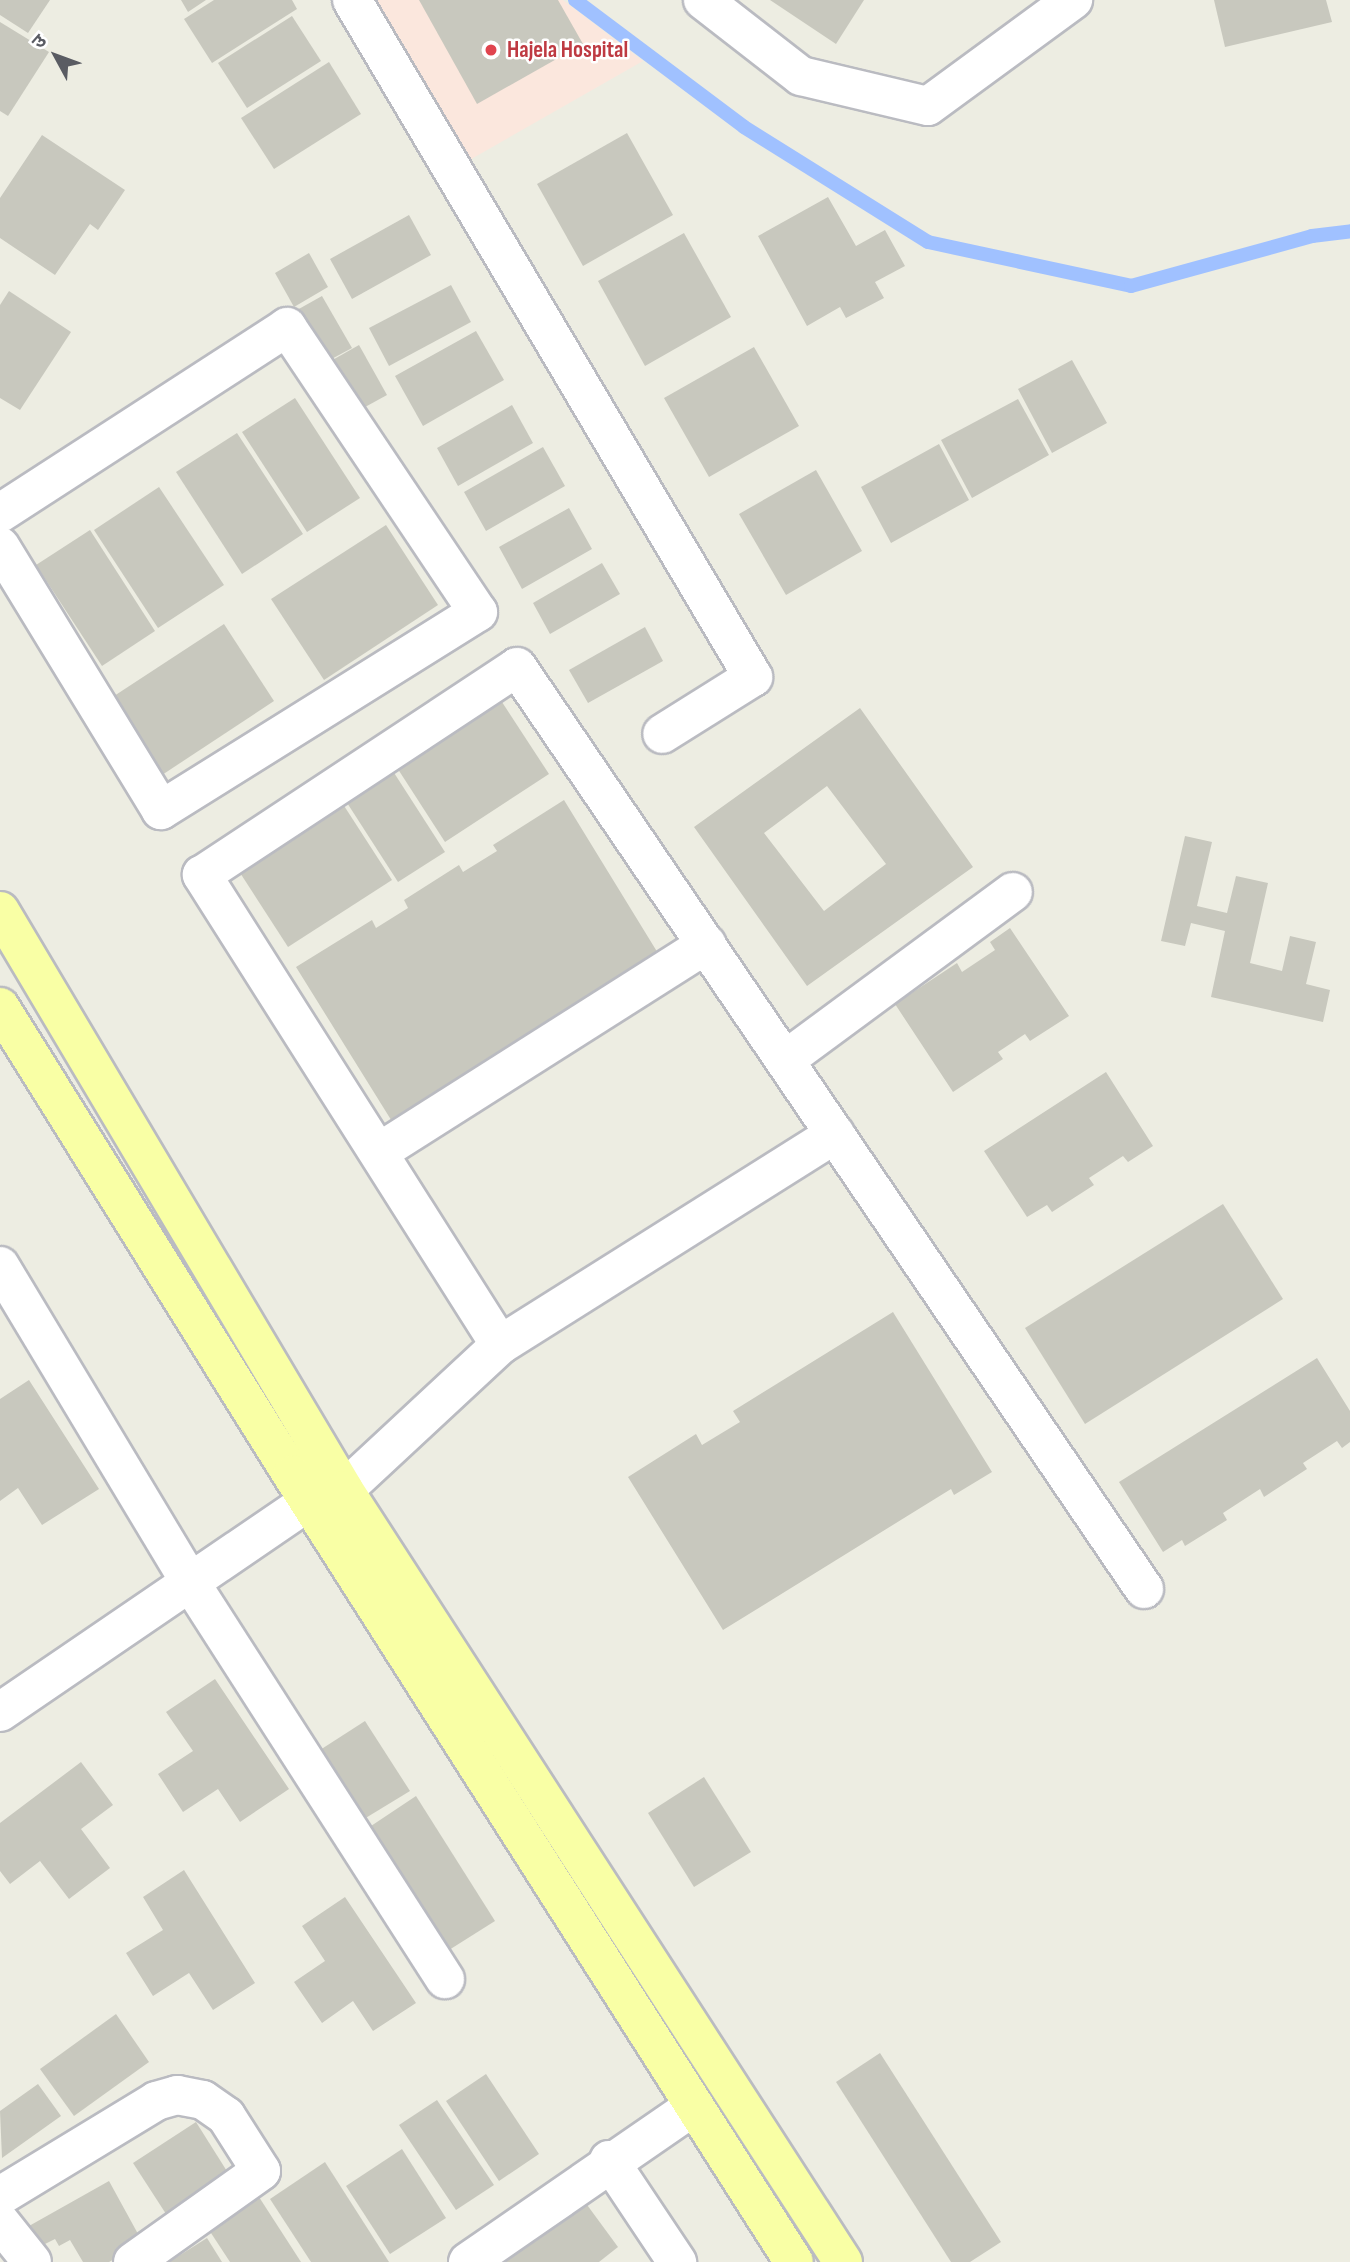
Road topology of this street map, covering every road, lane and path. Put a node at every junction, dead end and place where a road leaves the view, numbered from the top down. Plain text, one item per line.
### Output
1 (352, 0) edge
2 (703, 0) edge
3 (1073, 0) edge
4 (0, 513) edge
5 (0, 546) edge
6 (662, 734) dead end
7 (1013, 892) dead end
8 (0, 911) edge
9 (707, 944) junction
10 (0, 1007) edge
11 (785, 1060) junction
12 (835, 1133) junction
13 (379, 1152) junction
14 (0, 1266) edge
15 (500, 1345) junction
16 (315, 1488) junction
17 (190, 1582) junction
18 (1144, 1589) dead end
19 (0, 1712) edge
20 (445, 1979) dead end
21 (694, 2106) junction
22 (609, 2160) junction
23 (0, 2196) edge
24 (0, 2222) edge
25 (32, 2262) edge
26 (134, 2262) edge
27 (468, 2262) edge
28 (677, 2262) edge
29 (794, 2262) edge
30 (843, 2262) edge

1 - 6 street
2 - 3 street
4 - 5 street
7 - 11 street
8 - 16 main road
9 - 11 street
9 - 13 street
9 - 13 street
10 - 16 main road
11 - 12 street
12 - 15 street
12 - 18 street
13 - 15 street
14 - 17 street
15 - 16 street
16 - 17 street
16 - 21 main road
16 - 30 main road
17 - 19 street
17 - 20 street
21 - 22 street
21 - 29 main road
22 - 27 street
22 - 28 street
23 - 26 street
24 - 25 street

